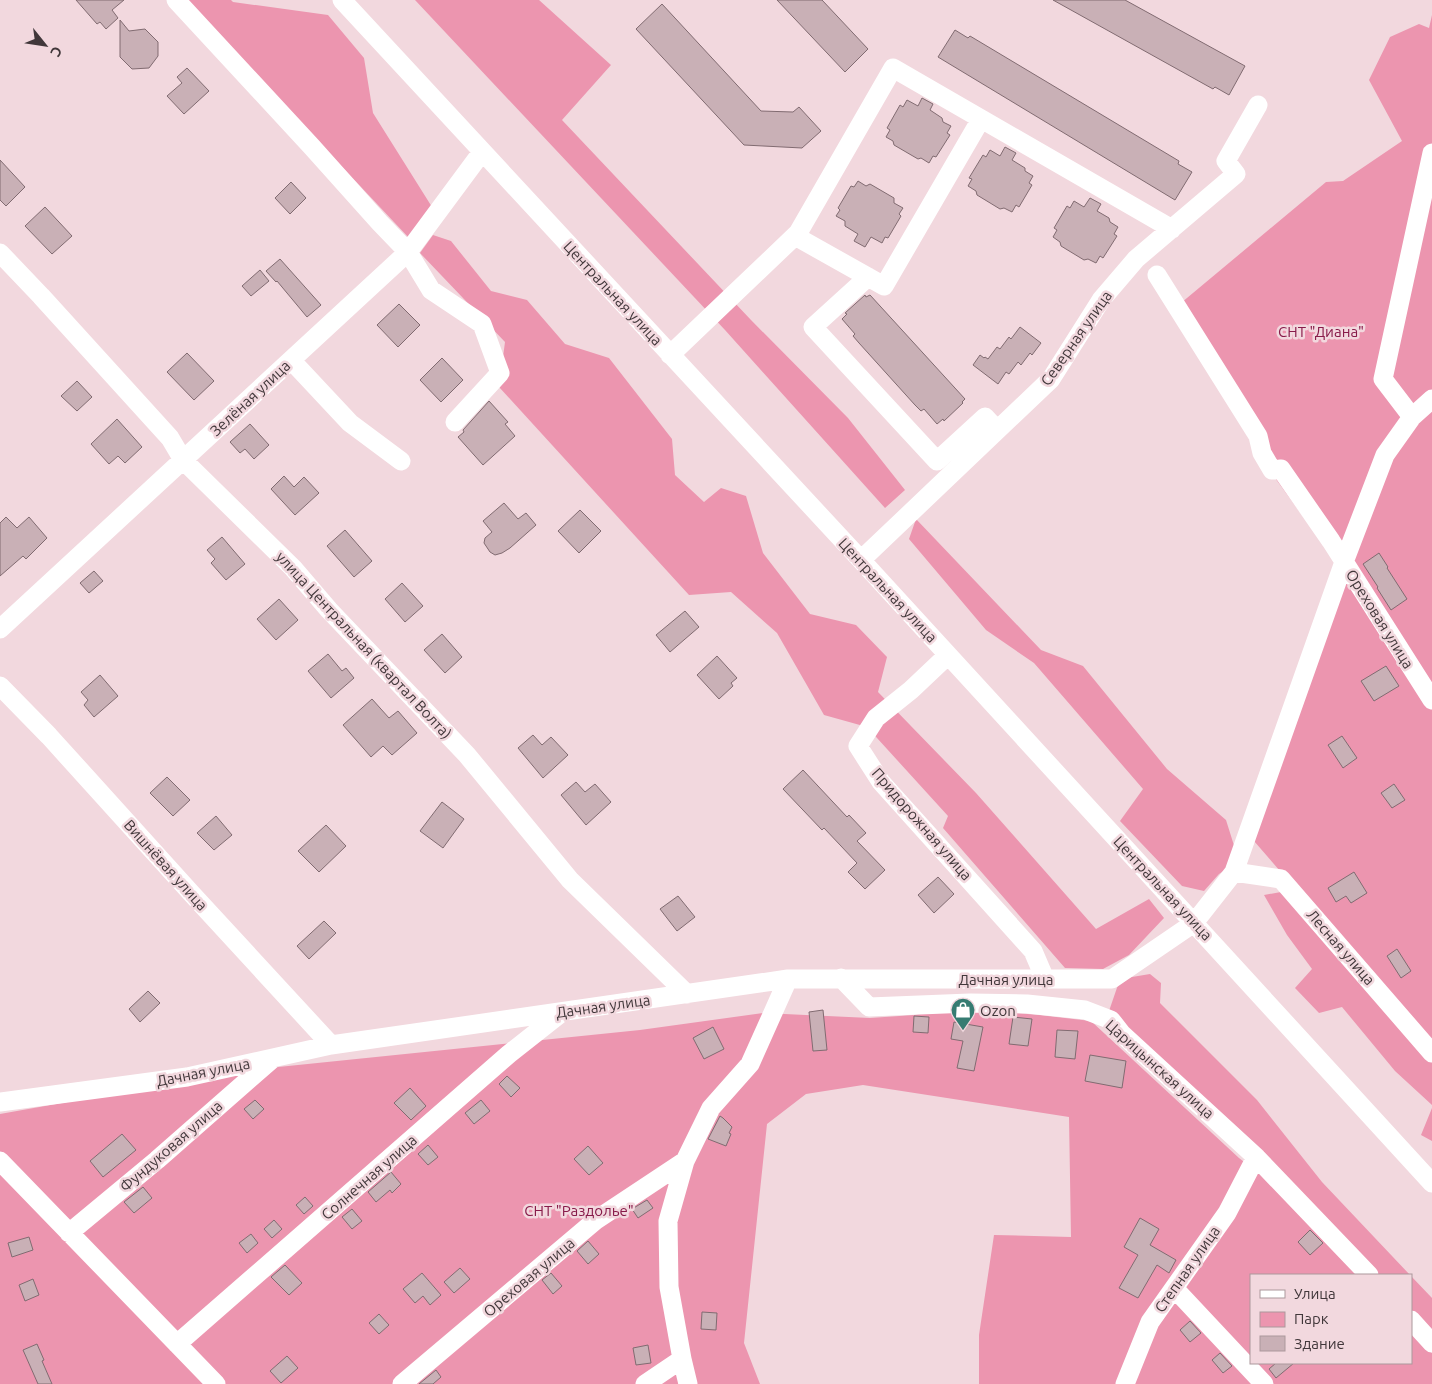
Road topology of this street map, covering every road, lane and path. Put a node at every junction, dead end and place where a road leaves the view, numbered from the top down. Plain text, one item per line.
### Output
1 (176, 0) edge
2 (342, 0) edge
3 (1258, 105) dead end
4 (981, 119) junction
5 (482, 152) junction
6 (1432, 153) edge
7 (1172, 229) junction
8 (795, 236) junction
9 (408, 252) junction
10 (0, 253) edge
11 (1157, 275) dead end
12 (868, 277) junction
13 (670, 355) junction
14 (291, 360) junction
15 (1432, 399) edge
16 (1412, 417) junction
17 (455, 422) dead end
18 (997, 430) junction
19 (183, 460) junction
20 (401, 462) dead end
21 (861, 560) junction
22 (1344, 562) junction
23 (0, 629) edge
24 (948, 655) junction
25 (0, 686) edge
26 (1432, 700) edge
27 (1234, 872) junction
28 (1194, 923) junction
29 (841, 978) junction
30 (788, 979) junction
31 (1045, 979) junction
32 (687, 994) junction
33 (562, 1012) junction
34 (331, 1046) junction
35 (1432, 1052) edge
36 (272, 1058) junction
37 (0, 1102) edge
38 (1256, 1157) junction
39 (0, 1162) edge
40 (685, 1162) junction
41 (1432, 1183) edge
42 (69, 1233) junction
43 (1367, 1274) edge
44 (1174, 1288) junction
45 (1412, 1321) edge
46 (1432, 1343) edge
47 (177, 1344) junction
48 (682, 1359) junction
49 (216, 1384) edge
50 (402, 1384) edge
51 (645, 1384) edge
52 (688, 1384) edge
53 (1125, 1384) edge
54 (1264, 1384) edge

1 - 9 street
2 - 5 street, Центральная улица
3 - 7 street, Северная улица
4 - 7 street
4 - 8 street
4 - 12 street
5 - 9 street, Зелёная улица
5 - 13 street, Центральная улица
6 - 16 street
7 - 18 street, Северная улица
8 - 12 street
8 - 13 street
9 - 14 street, Зелёная улица
9 - 17 street
10 - 19 street, улица Центральная (квартал Волта)
11 - 22 street, Ореховая улица
12 - 18 street
13 - 21 street, Центральная улица
14 - 19 street, Зелёная улица
14 - 20 street
15 - 16 street, Дачная улица
16 - 22 street, Дачная улица
18 - 21 street, Северная улица
19 - 23 street, Зелёная улица
19 - 32 street, улица Центральная (квартал Волта)
21 - 24 street, Центральная улица
22 - 26 street, Ореховая улица
22 - 27 street, Дачная улица
24 - 28 street, Центральная улица
24 - 31 street, Придорожная улица
25 - 34 street, Вишнёвая улица
27 - 28 street, Дачная улица
27 - 35 street, Лесная улица
28 - 31 street, Дачная улица
28 - 41 street, Центральная улица
29 - 30 street, Дачная улица
29 - 31 street, Дачная улица
29 - 38 street, Царицынская улица
30 - 32 street, Дачная улица
30 - 40 street
32 - 33 street, Дачная улица
33 - 34 street, Дачная улица
33 - 47 street, Солнечная улица
34 - 36 street, Дачная улица
36 - 37 street, Дачная улица
36 - 42 street, Фундуковая улица
38 - 43 street, Царицынская улица
38 - 44 street, Степная улица
39 - 42 street
40 - 48 street
40 - 50 street, Ореховая улица
42 - 47 street
44 - 53 street, Степная улица
44 - 54 street
45 - 46 street
47 - 49 street
48 - 51 street
48 - 52 street

